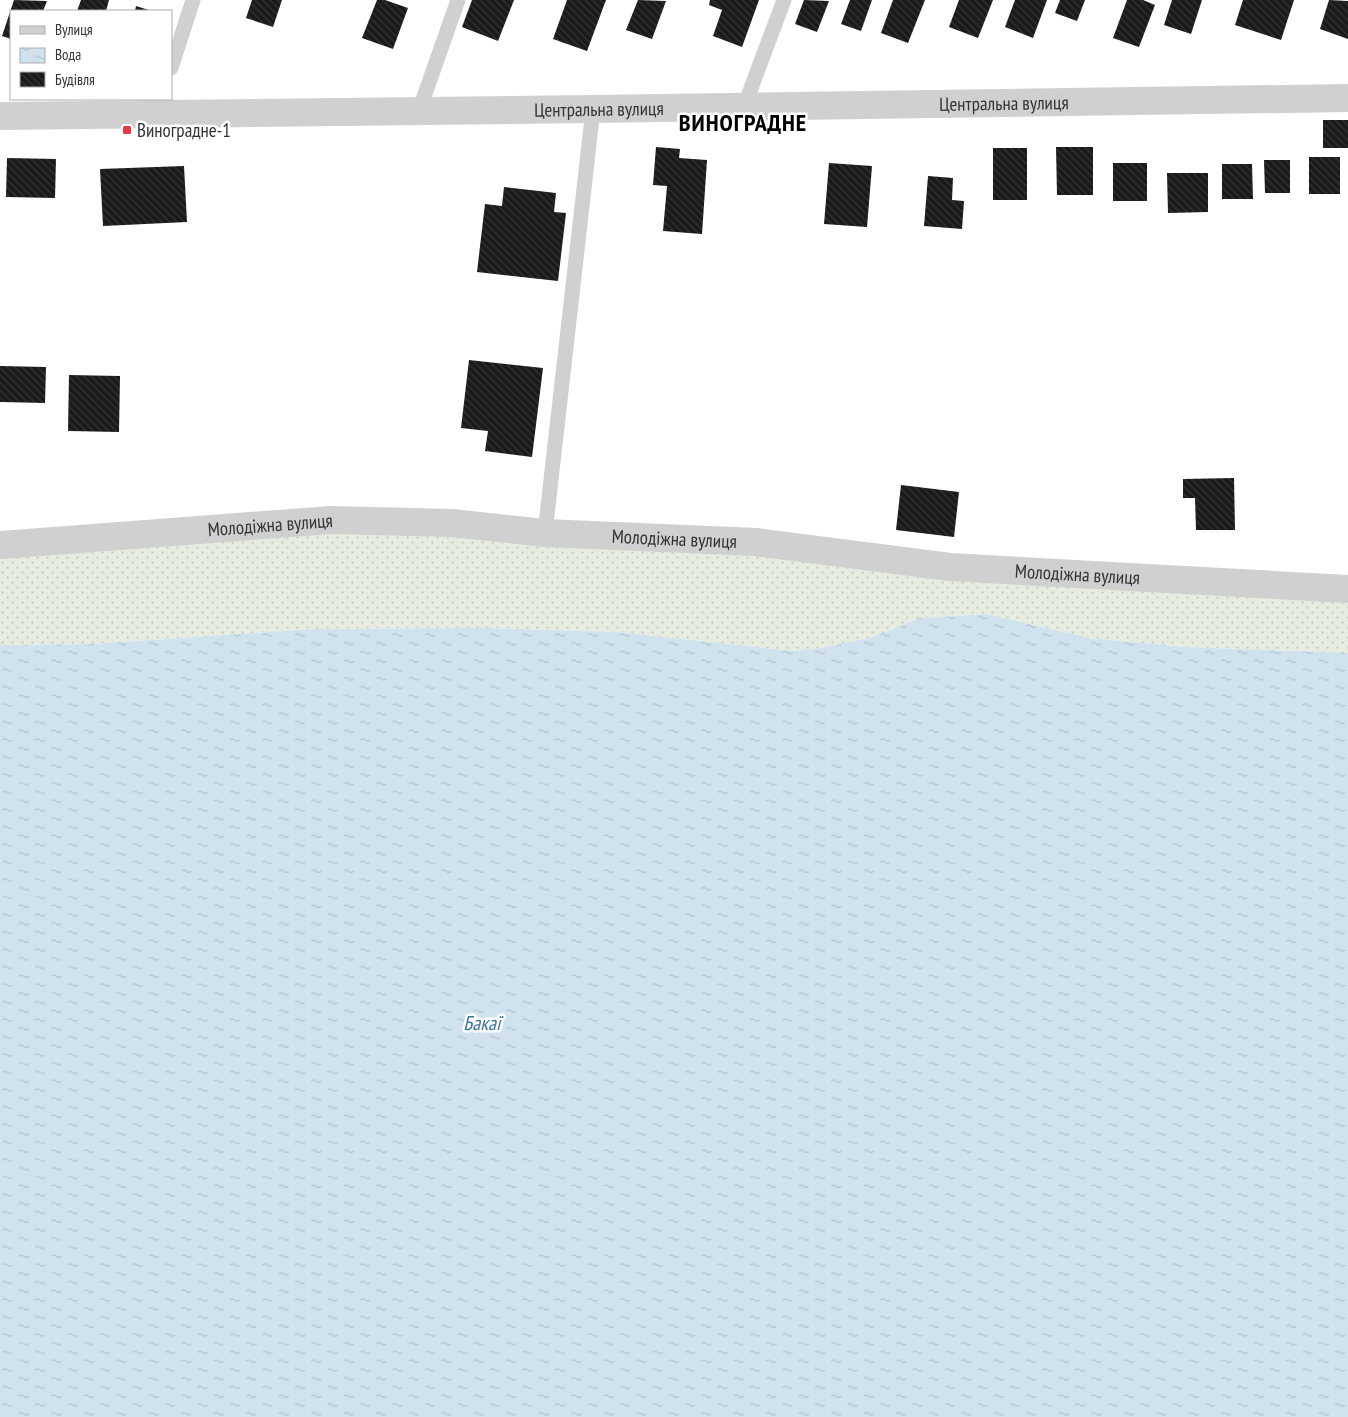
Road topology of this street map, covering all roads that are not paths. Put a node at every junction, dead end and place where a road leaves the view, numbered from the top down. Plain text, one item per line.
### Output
1 (193, 0) edge
2 (458, 0) edge
3 (784, 0) edge
4 (172, 65) edge
5 (1347, 95) edge
6 (159, 106) edge
7 (744, 107) junction
8 (593, 109) junction
9 (419, 111) junction
10 (0, 116) edge
11 (545, 533) junction
12 (0, 545) edge
13 (1348, 589) edge

1 - 4 lane
2 - 9 lane
3 - 7 lane
5 - 7 street, Центральна вулиця
6 - 9 street, Центральна вулиця
6 - 10 street, Центральна вулиця
7 - 8 street, Центральна вулиця
8 - 9 street, Центральна вулиця
8 - 11 lane
11 - 12 street, Молодіжна вулиця
11 - 13 street, Молодіжна вулиця

